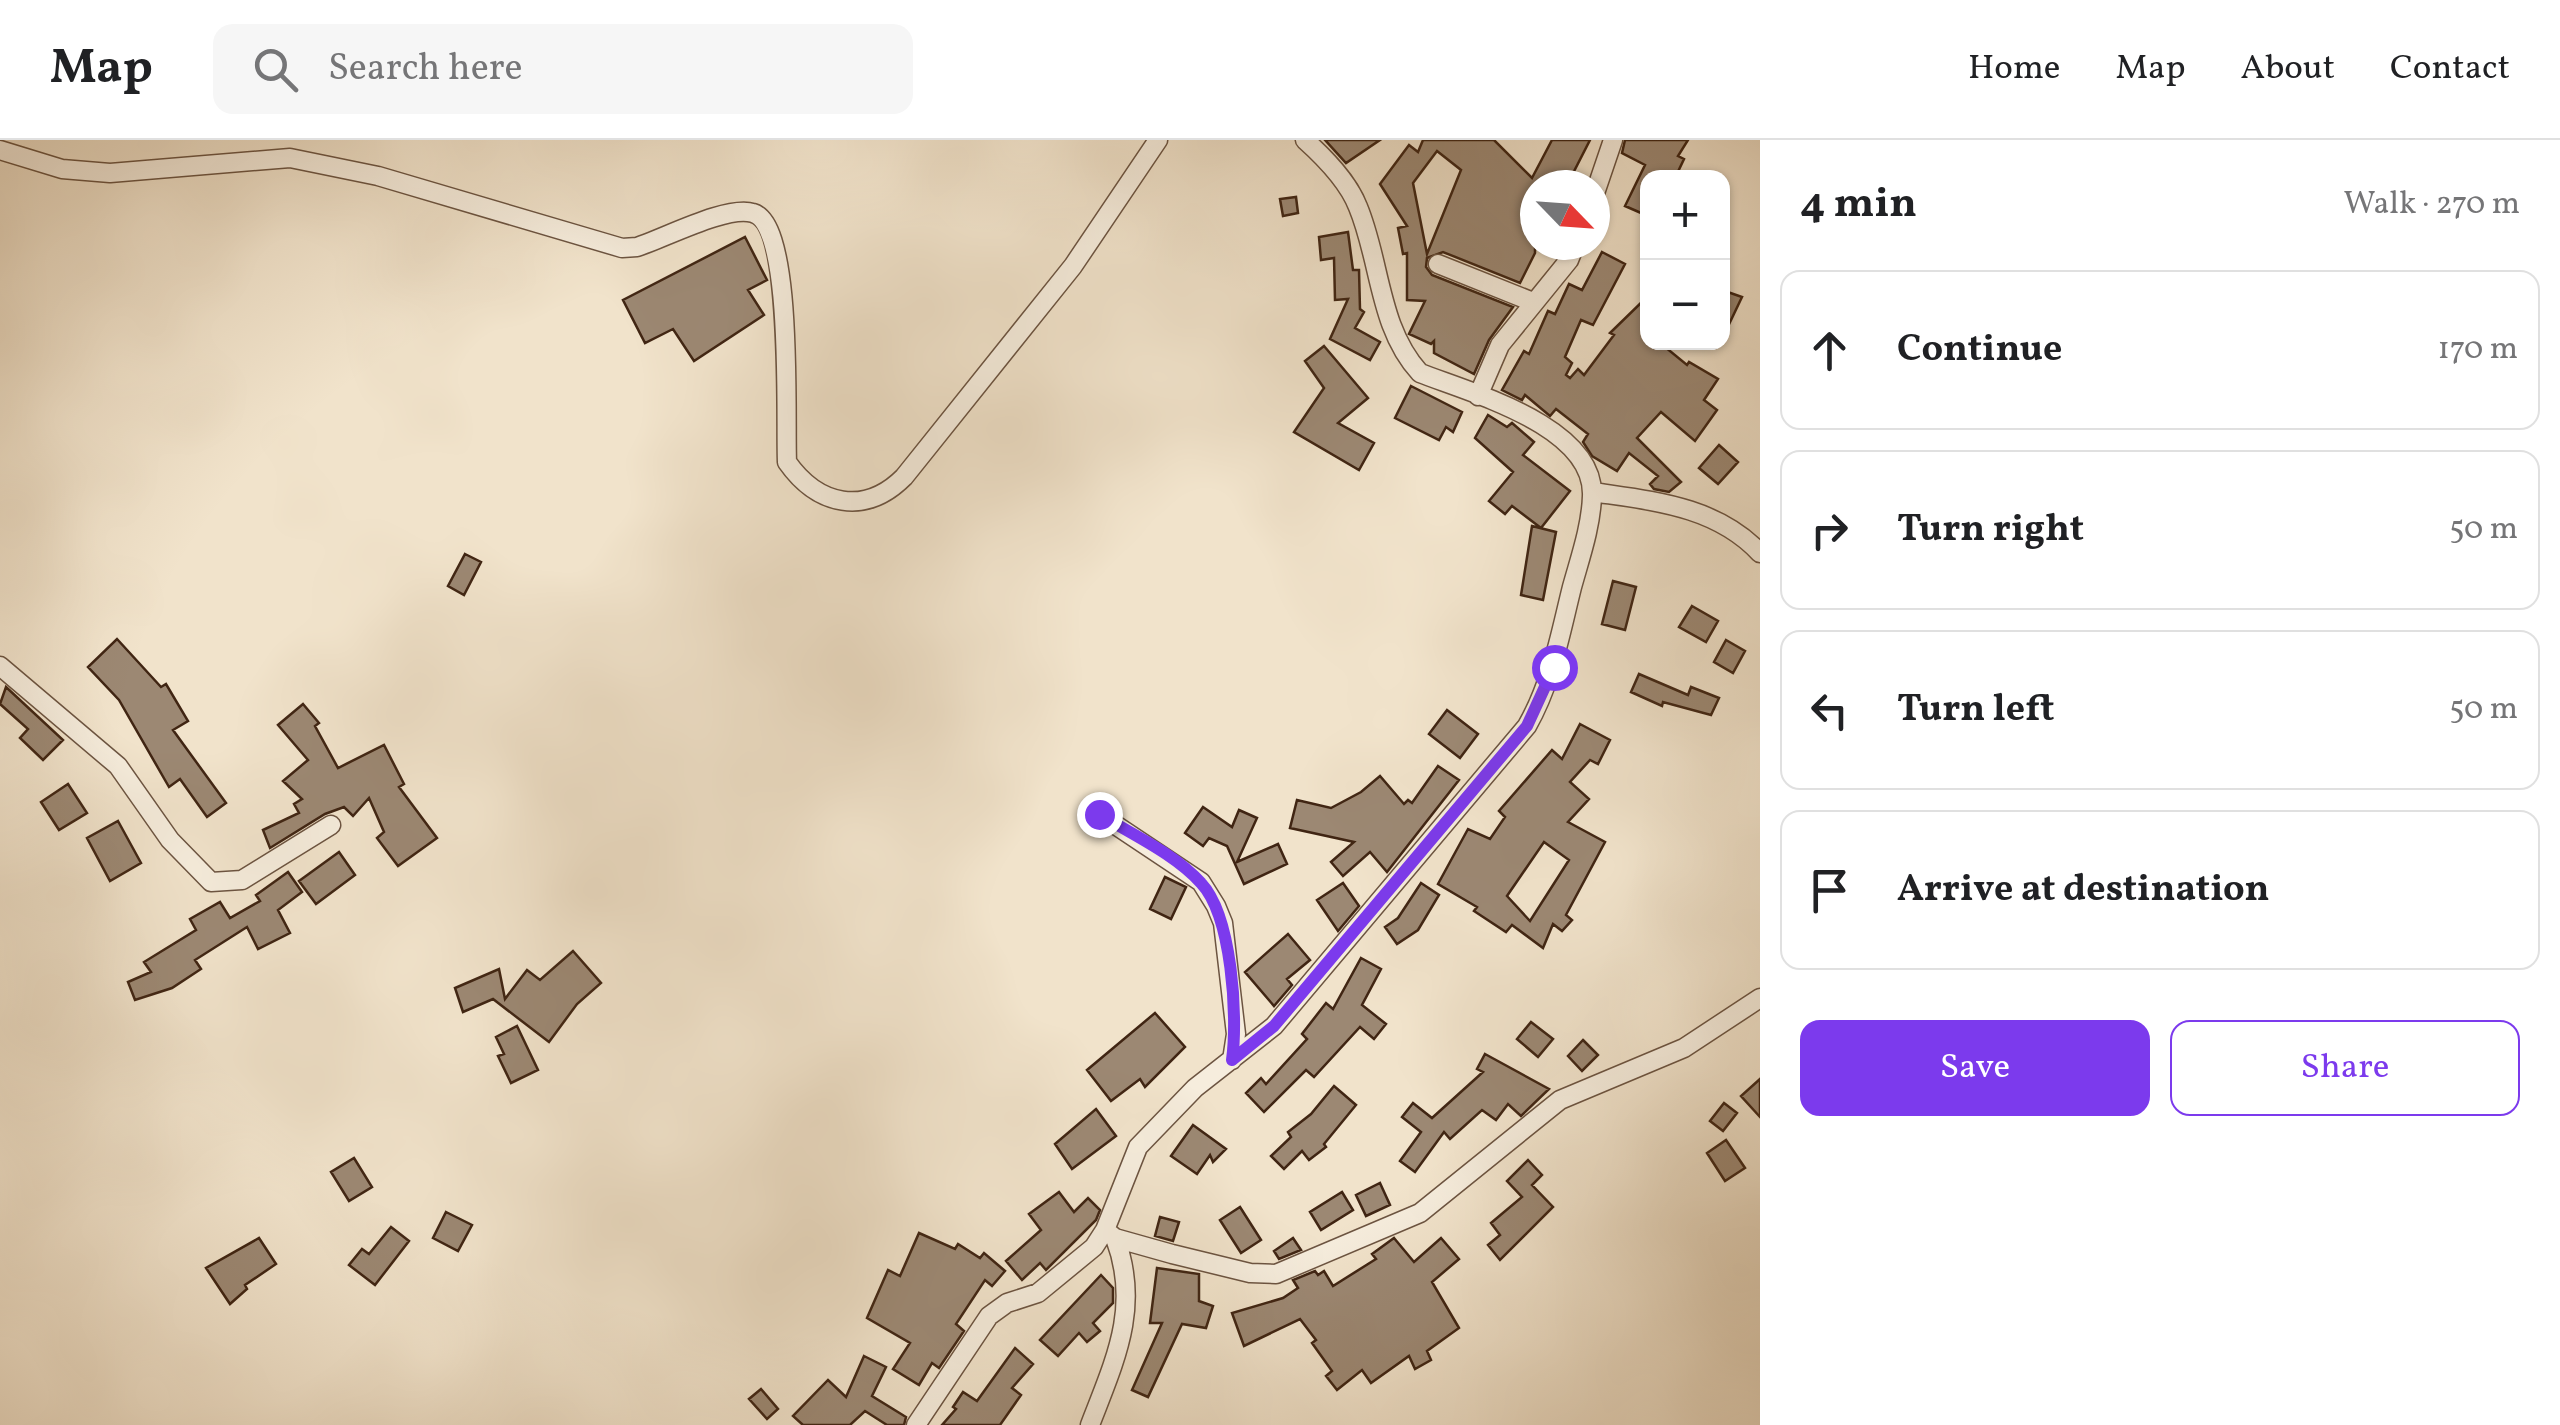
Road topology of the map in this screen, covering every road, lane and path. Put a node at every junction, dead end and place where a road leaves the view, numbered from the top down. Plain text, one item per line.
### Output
1 (1158, 140) edge
2 (1305, 140) edge
3 (1613, 140) edge
4 (0, 150) edge
5 (1603, 170) edge
6 (1564, 260) edge
7 (1438, 264) dead end
8 (1533, 302) junction
9 (1478, 396) junction
10 (1593, 492) junction
11 (1760, 553) edge
12 (0, 666) edge
13 (1099, 814) dead end
14 (331, 824) dead end
15 (1760, 998) edge
16 (1232, 1060) junction
17 (1110, 1234) junction
18 (916, 1425) edge
19 (1090, 1425) edge

1 - 4 street
2 - 9 street
3 - 5 street
6 - 8 street
7 - 8 street
8 - 9 street
9 - 10 street
10 - 11 street
10 - 16 street
12 - 14 street
13 - 16 street
15 - 17 street
16 - 17 street
17 - 18 street
17 - 19 street

